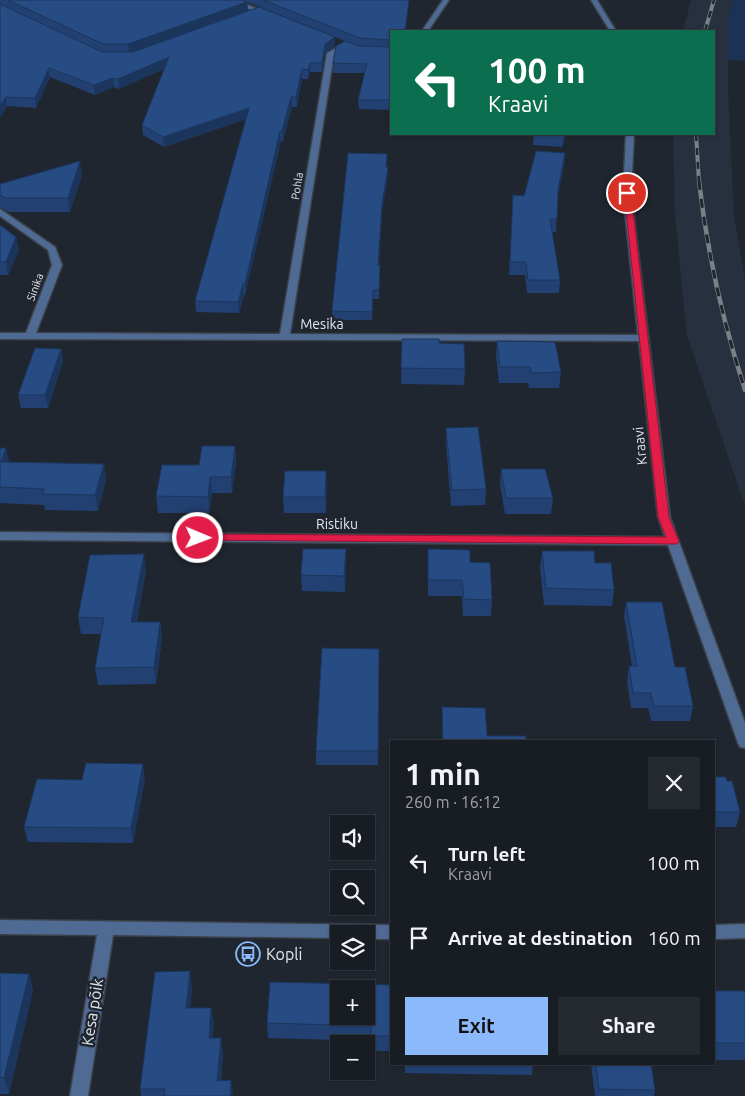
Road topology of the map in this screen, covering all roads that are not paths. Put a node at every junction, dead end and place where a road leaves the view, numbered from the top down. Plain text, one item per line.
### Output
1 (231, 0) edge
2 (446, 0) edge
3 (594, 0) edge
4 (260, 12) junction
5 (251, 15) edge
6 (277, 18) edge
7 (426, 30) edge
8 (612, 30) edge
9 (344, 45) edge
10 (630, 135) edge
11 (0, 212) edge
12 (0, 336) edge
13 (30, 336) junction
14 (284, 338) junction
15 (643, 338) junction
16 (0, 536) edge
17 (674, 541) junction
18 (745, 743) edge
19 (0, 927) edge
20 (106, 928) junction
21 (745, 931) edge
22 (390, 932) edge
23 (715, 932) edge
24 (79, 1096) edge

1 - 4 street
2 - 7 street
3 - 8 street
4 - 5 street
4 - 6 street
9 - 14 street, Pohla
10 - 15 street, Kraavi
11 - 13 street, Sinika
12 - 13 street, Mesika
13 - 14 street, Mesika
14 - 15 street, Mesika
15 - 17 street, Kraavi
16 - 17 street, Ristiku
17 - 18 street, Kraavi
19 - 20 street
20 - 22 street
20 - 24 street, Kesa põik
21 - 23 street

